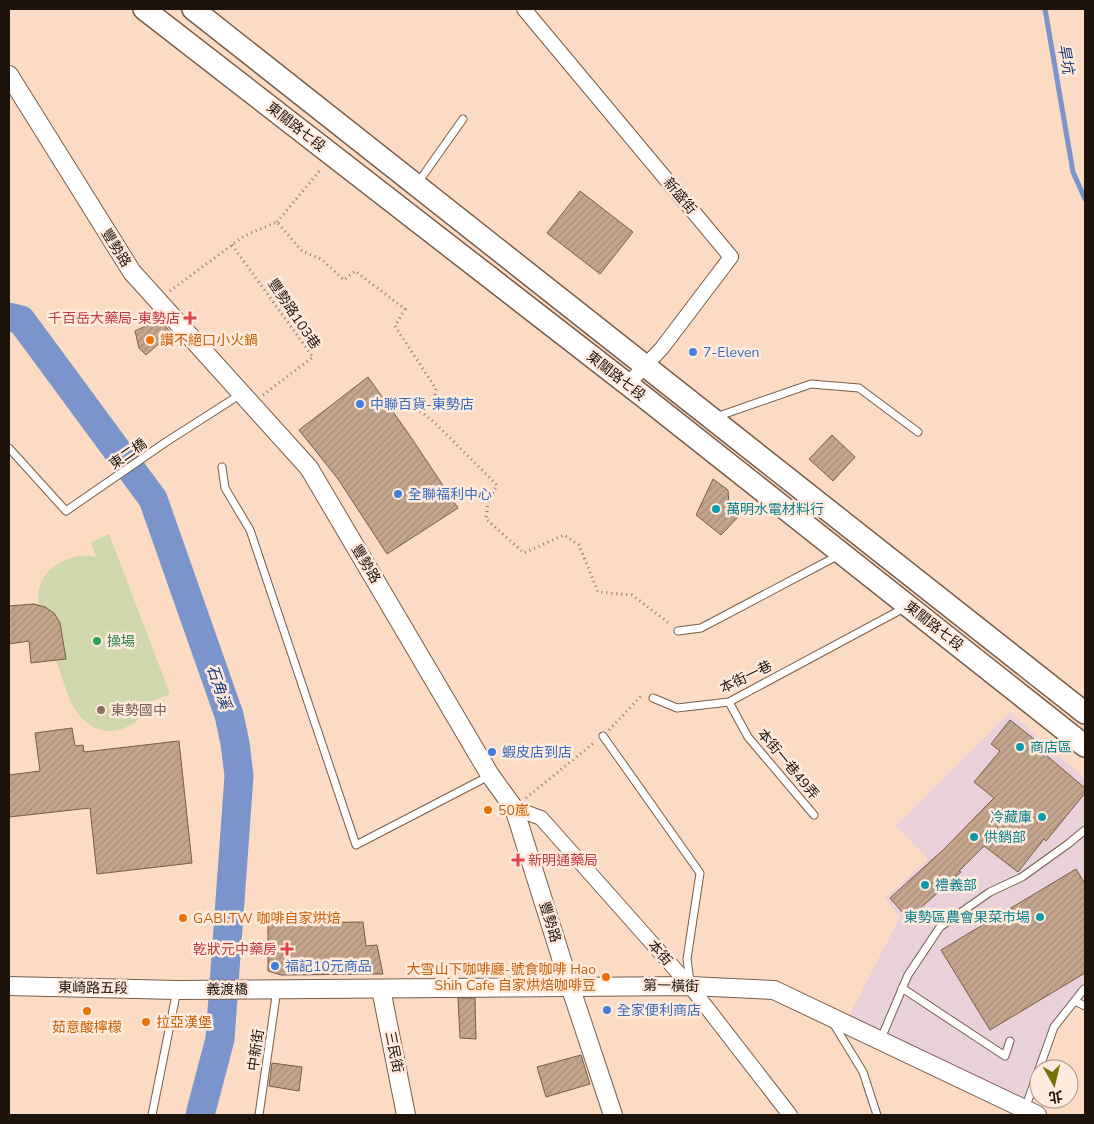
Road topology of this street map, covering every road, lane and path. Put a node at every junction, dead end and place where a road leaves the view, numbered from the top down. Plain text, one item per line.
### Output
1 (144, 9) edge
2 (193, 9) edge
3 (524, 9) edge
4 (9, 75) edge
5 (463, 119) dead end
6 (333, 156) junction
7 (416, 185) junction
8 (277, 222) junction
9 (232, 245) junction
10 (157, 300) junction
11 (645, 366) junction
12 (627, 385) junction
13 (246, 399) junction
14 (711, 418) junction
15 (918, 432) dead end
16 (9, 448) edge
17 (222, 468) dead end
18 (841, 553) junction
19 (908, 606) junction
20 (678, 631) joint
21 (653, 698) joint
22 (729, 702) junction
23 (1085, 713) edge
24 (603, 736) junction
25 (1085, 746) edge
26 (490, 775) junction
27 (514, 808) junction
28 (814, 815) dead end
29 (1085, 830) edge
30 (9, 986) edge
31 (570, 986) junction
32 (690, 986) junction
33 (902, 988) junction
34 (278, 989) junction
35 (381, 989) junction
36 (1084, 989) edge
37 (177, 990) junction
38 (1074, 1001) junction
39 (1085, 1006) edge
40 (829, 1016) junction
41 (880, 1041) junction
42 (1010, 1041) dead end
43 (1043, 1059) edge
44 (1028, 1113) edge
45 (152, 1115) edge
46 (259, 1115) edge
47 (406, 1115) edge
48 (613, 1115) edge
49 (790, 1115) edge
50 (877, 1115) edge

1 - 6 main road, 東關路七段
2 - 7 main road, 東關路七段
3 - 11 street, 新盛街
4 - 10 street, 豐勢路
5 - 7 lane
6 - 8 path
6 - 12 main road, 東關路七段
7 - 11 main road, 東關路七段
8 - 9 path
8 - 20 path
9 - 10 path
9 - 13 path, 豐勢路103巷
10 - 13 street, 豐勢路
11 - 12 street, 新盛街
11 - 14 main road, 東關路七段
12 - 18 main road, 東關路七段
13 - 16 lane, 東二橋
13 - 26 street, 豐勢路
14 - 15 lane
14 - 23 main road, 東關路七段
17 - 26 lane
18 - 19 main road, 東關路七段
18 - 20 lane
19 - 22 lane, 本街一巷
19 - 25 main road, 東關路七段
21 - 22 lane, 本街一巷
21 - 24 path
22 - 28 lane, 本街一巷49弄
24 - 27 path
24 - 32 lane
26 - 27 street, 豐勢路
27 - 31 street, 豐勢路
27 - 32 street, 本街
29 - 33 lane
30 - 37 street, 東崎路五段
31 - 32 street, 第一橫街
31 - 35 street, 第一橫街
31 - 48 street, 豐勢路
32 - 40 street, 第一橫街
32 - 49 street, 本街
33 - 41 lane
33 - 42 lane
34 - 35 street, 第一橫街
34 - 37 street, 義渡橋
34 - 46 lane, 中新街
35 - 47 street, 三民街
36 - 38 lane
37 - 45 lane
38 - 39 lane
38 - 43 lane
40 - 41 street, 第一橫街
40 - 50 lane
41 - 44 street, 第一橫街

